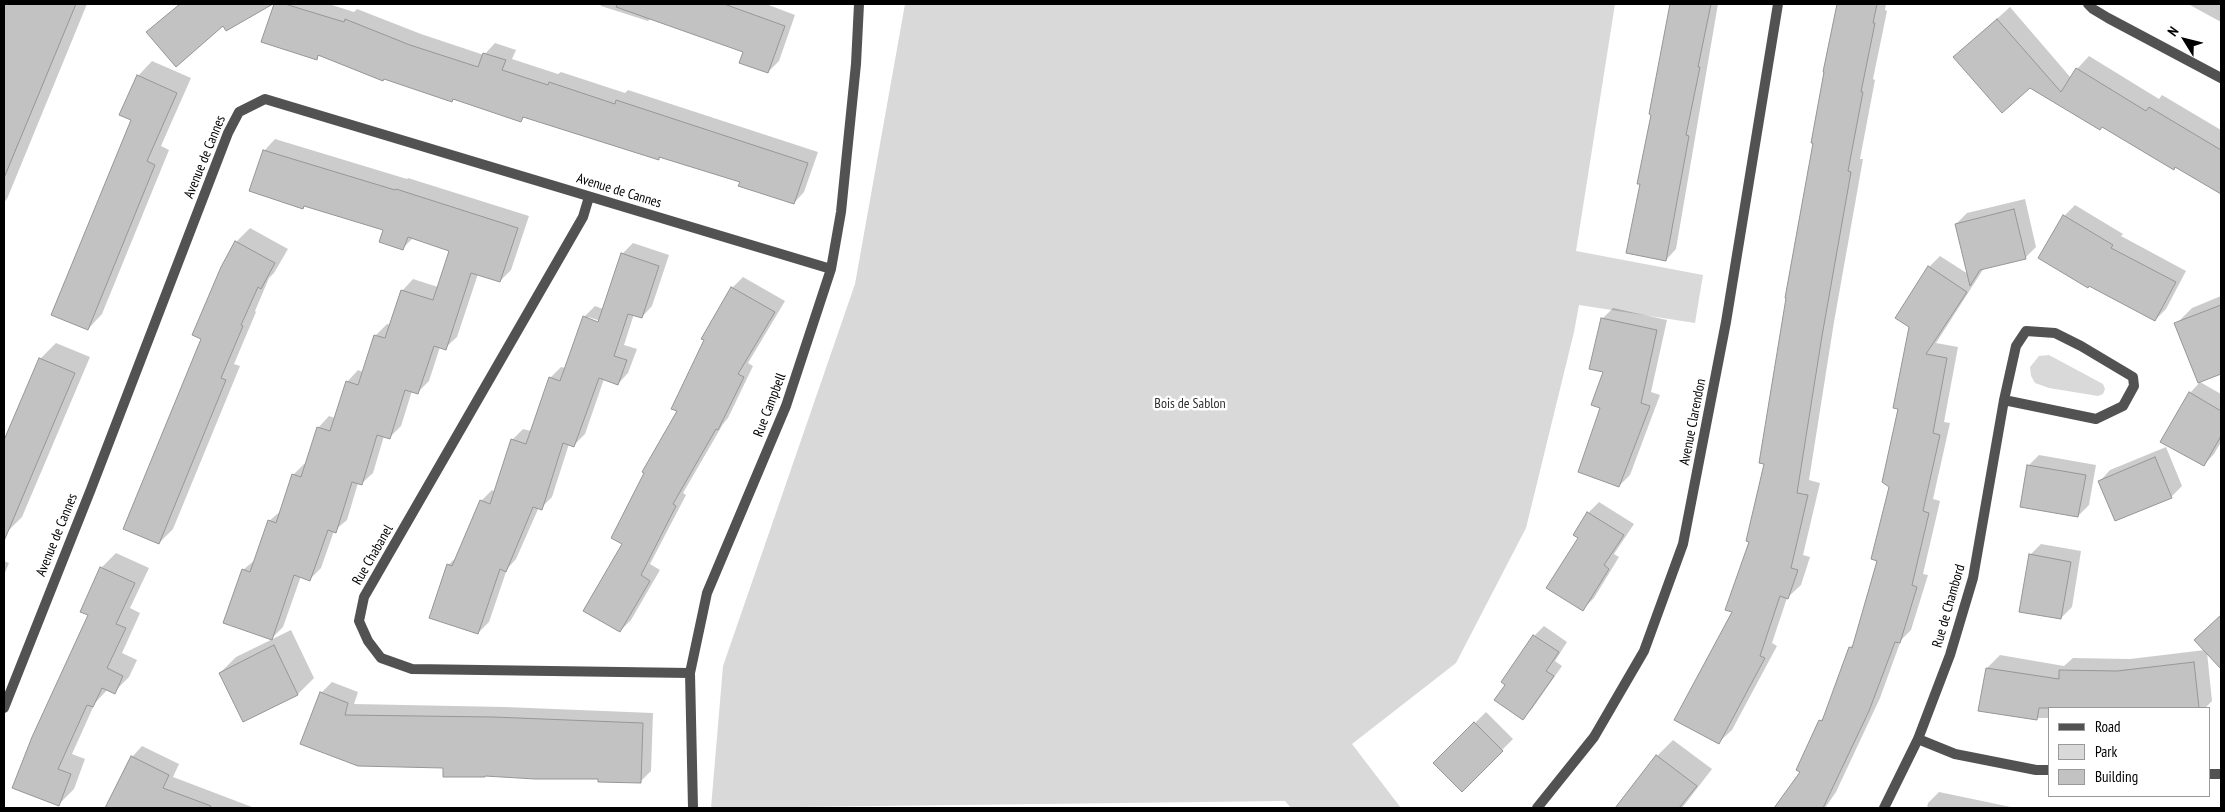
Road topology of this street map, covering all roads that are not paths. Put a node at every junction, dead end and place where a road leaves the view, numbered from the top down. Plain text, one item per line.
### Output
1 (859, 4) edge
2 (1778, 4) edge
3 (2088, 4) edge
4 (2221, 78) edge
5 (589, 197) junction
6 (831, 269) junction
7 (2004, 400) junction
8 (690, 672) junction
9 (4, 708) edge
10 (1918, 739) junction
11 (2048, 770) edge
12 (693, 808) edge
13 (1537, 808) edge
14 (1884, 808) edge

1 - 6 street, Rue Campbell
2 - 13 street, Avenue Clarendon
3 - 4 street
5 - 6 street, Avenue de Cannes
5 - 8 street, Rue Chabanel
5 - 9 street, Avenue de Cannes
6 - 8 street, Rue Campbell
7 - 7 street, Rue de Chambord
7 - 10 street, Rue de Chambord
8 - 12 street, Rue Campbell
10 - 11 street
10 - 14 street, Rue de Chambord

